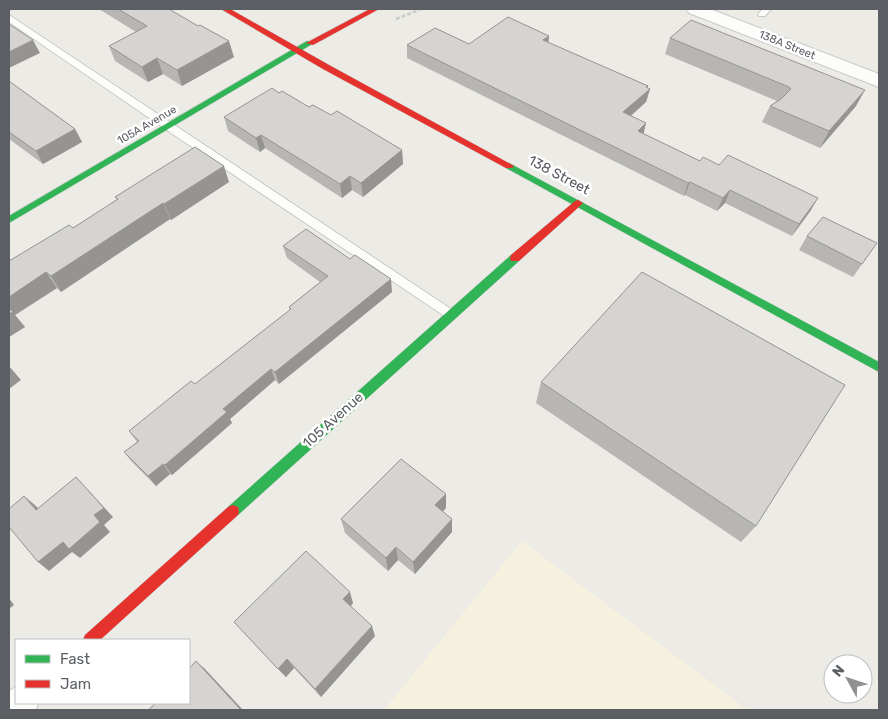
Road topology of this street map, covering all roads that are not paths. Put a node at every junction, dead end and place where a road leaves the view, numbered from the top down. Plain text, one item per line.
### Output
1 (225, 9) edge
2 (375, 9) edge
3 (695, 9) edge
4 (9, 18) edge
5 (298, 50) junction
6 (879, 82) edge
7 (168, 127) junction
8 (578, 202) junction
9 (9, 220) edge
10 (450, 314) junction
11 (879, 366) edge
12 (91, 639) edge

1 - 5 street, 138 Street
2 - 5 street, 105A Avenue
3 - 6 street, 138A Street
4 - 7 lane
5 - 7 street, 105A Avenue
5 - 8 street, 138 Street
7 - 9 street, 105A Avenue
7 - 10 lane
8 - 10 street, 105 Avenue
8 - 11 street, 138 Street
10 - 12 street, 105 Avenue

